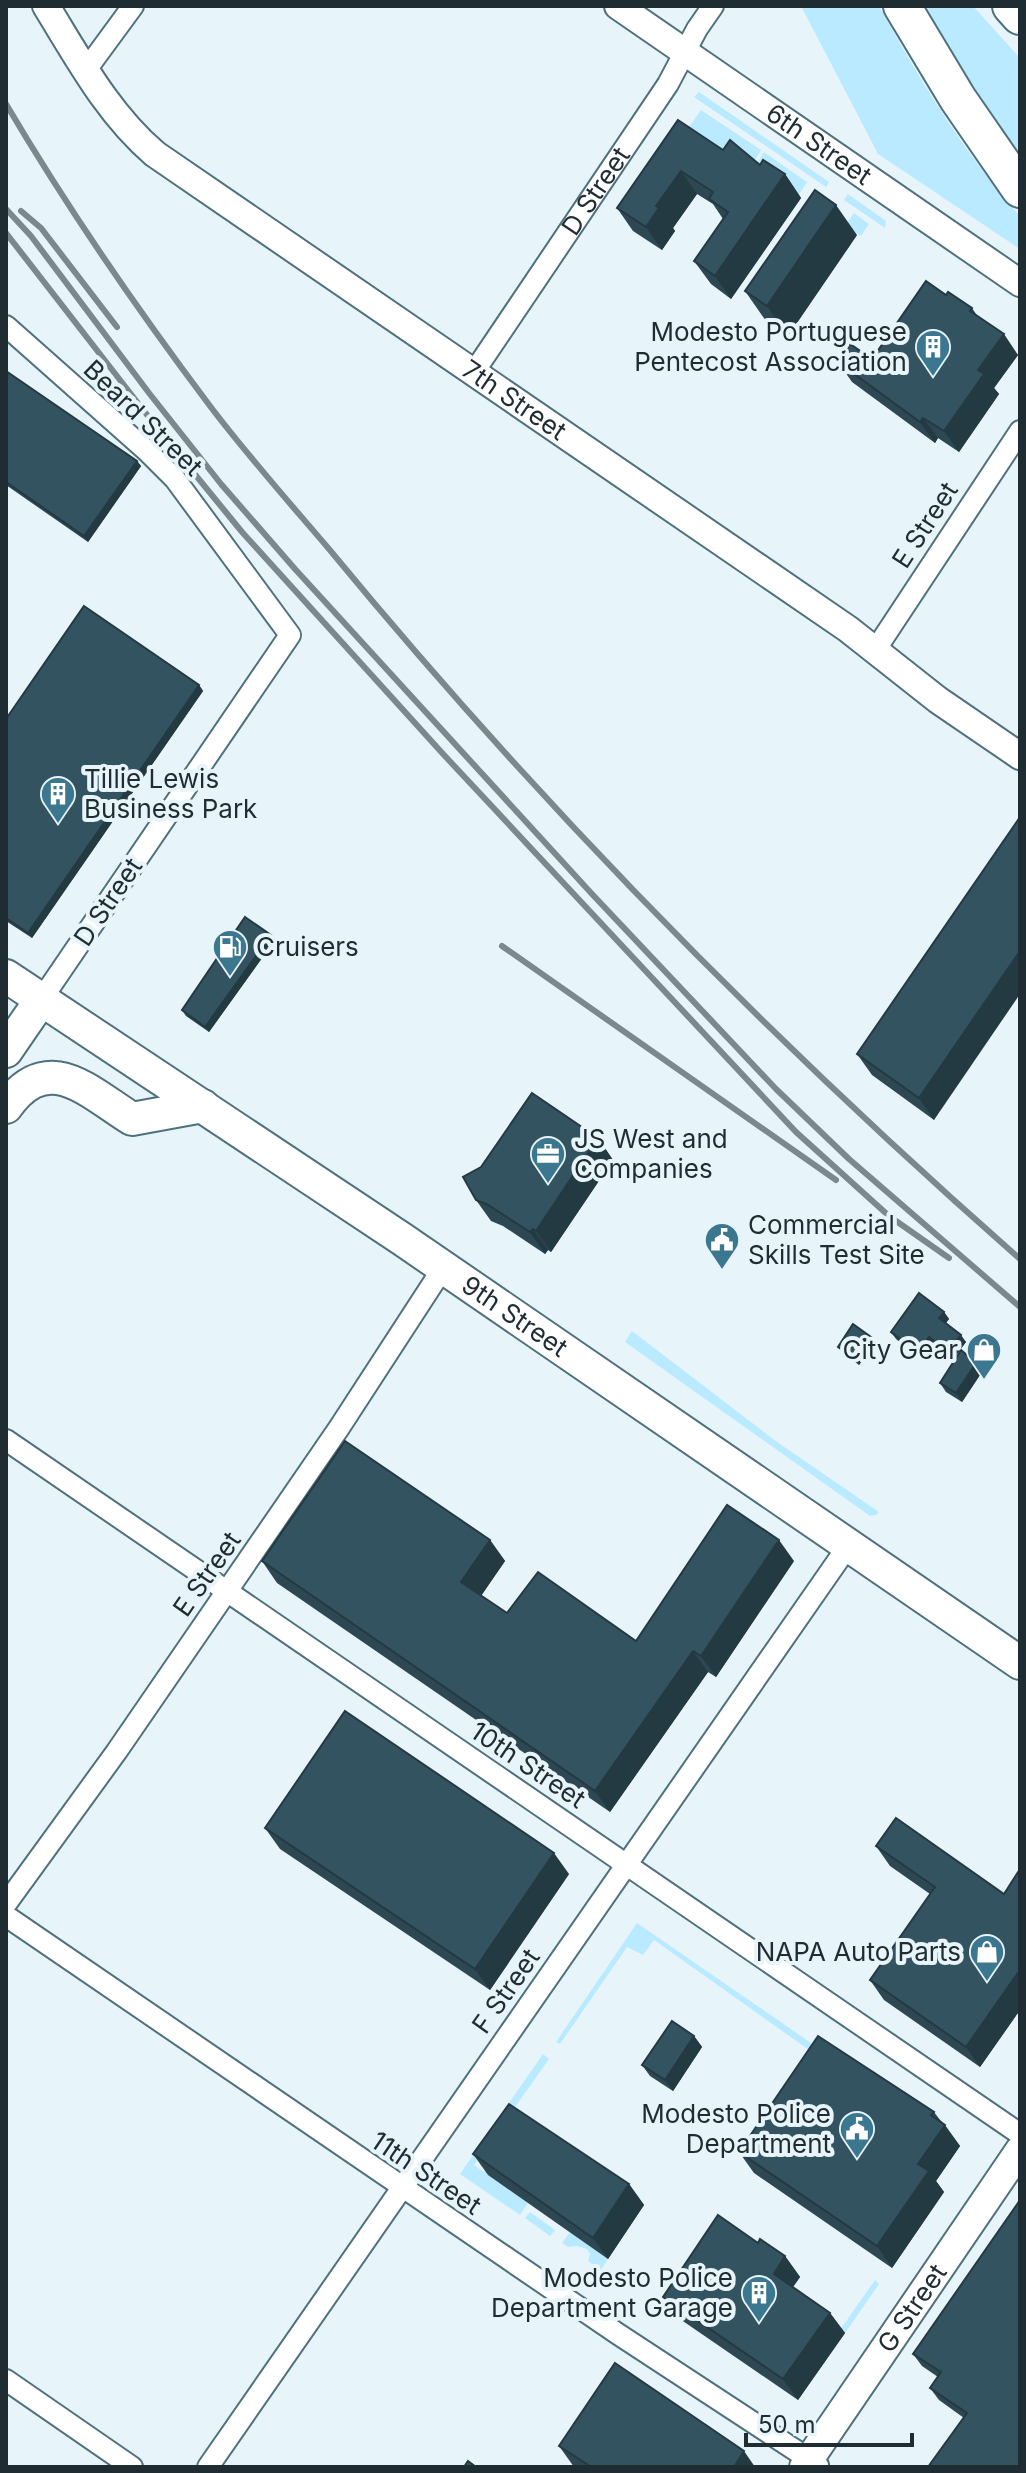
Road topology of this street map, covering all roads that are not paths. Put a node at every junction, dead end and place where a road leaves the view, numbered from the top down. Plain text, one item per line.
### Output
1 (46, 6) edge
2 (133, 6) edge
3 (618, 6) edge
4 (713, 6) edge
5 (902, 6) edge
6 (1011, 6) edge
7 (1020, 16) edge
8 (685, 52) junction
9 (86, 70) junction
10 (1020, 189) edge
11 (1020, 283) edge
12 (6, 326) edge
13 (474, 372) junction
14 (1020, 431) edge
15 (290, 635) joint
16 (876, 649) junction
17 (1020, 756) edge
18 (6, 976) edge
19 (41, 1000) junction
20 (6, 1051) edge
21 (203, 1106) junction
22 (6, 1107) edge
23 (443, 1268) junction
24 (6, 1440) edge
25 (848, 1546) junction
26 (226, 1592) junction
27 (1020, 1663) edge
28 (627, 1863) junction
29 (6, 1904) edge
30 (6, 1916) edge
31 (1020, 2134) edge
32 (1020, 2150) edge
33 (402, 2188) junction
34 (6, 2380) edge
35 (811, 2464) edge
36 (132, 2467) edge
37 (208, 2467) edge

1 - 9 street, 7th Street
2 - 9 street
3 - 8 street, 6th Street
4 - 8 street, D Street
5 - 10 highway
6 - 7 highway
8 - 11 street, 6th Street
8 - 13 street, D Street
9 - 13 street, 7th Street
12 - 15 street, Beard Street
13 - 16 street, 7th Street
14 - 16 street, E Street
15 - 19 street, D Street
16 - 17 street, 7th Street
18 - 19 main road, 9th Street
19 - 20 main road, D Street
19 - 21 main road, 9th Street
21 - 22 main road
21 - 23 main road, 9th Street
23 - 25 main road, 9th Street
23 - 26 street, E Street
24 - 26 street, 10th Street
25 - 27 main road, 9th Street
25 - 28 street, F Street
26 - 28 street, 10th Street
26 - 29 street, E Street
28 - 31 street, 10th Street
28 - 33 street, F Street
30 - 33 street, 11th Street
32 - 35 main road, G Street
33 - 35 street, 11th Street
33 - 37 street, F Street
34 - 36 street

